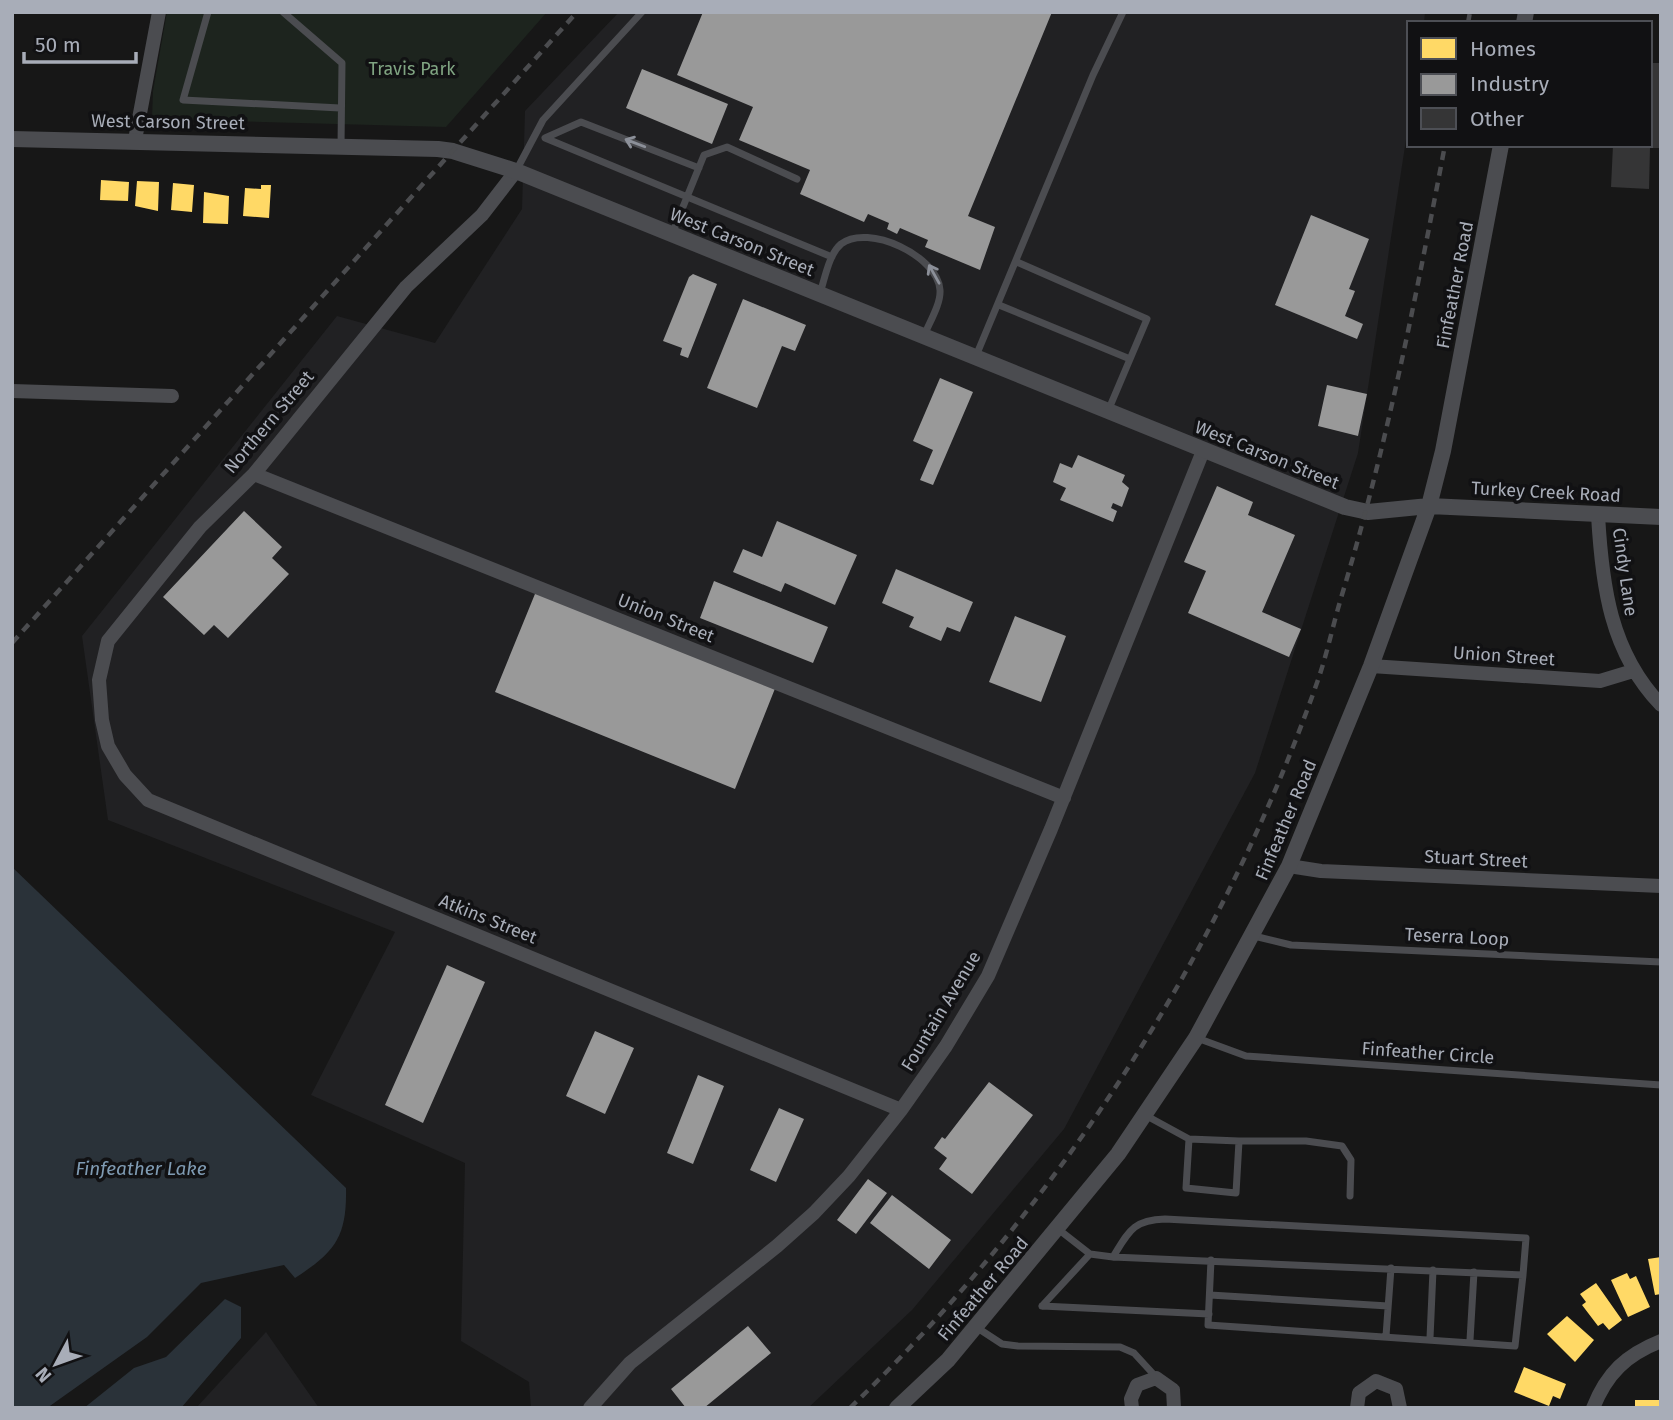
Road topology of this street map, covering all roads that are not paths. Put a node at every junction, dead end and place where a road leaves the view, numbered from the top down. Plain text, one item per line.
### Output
1 (159, 12) edge
2 (208, 12) edge
3 (283, 12) edge
4 (642, 12) edge
5 (1123, 12) edge
6 (340, 108) junction
7 (534, 133) junction
8 (545, 138) junction
9 (12, 139) edge
10 (135, 140) junction
11 (341, 146) junction
12 (1501, 147) edge
13 (699, 168) junction
14 (516, 172) junction
15 (797, 179) dead end
16 (687, 198) junction
17 (672, 235) junction
18 (832, 257) junction
19 (1017, 262) junction
20 (819, 295) junction
21 (999, 304) junction
22 (923, 337) junction
23 (975, 358) junction
24 (1130, 359) junction
25 (12, 391) edge
26 (173, 396) dead end
27 (1108, 412) junction
28 (1203, 451) junction
29 (254, 474) junction
30 (1429, 506) junction
31 (1598, 514) junction
32 (1661, 517) edge
33 (1371, 666) junction
34 (1633, 671) junction
35 (1661, 705) edge
36 (102, 720) joint
37 (1064, 798) junction
38 (1290, 866) junction
39 (1661, 886) edge
40 (1254, 936) junction
41 (1661, 962) edge
42 (1196, 1038) junction
43 (1661, 1085) edge
44 (901, 1111) junction
45 (1144, 1114) junction
46 (1189, 1139) junction
47 (1239, 1141) junction
48 (1350, 1196) dead end
49 (1058, 1229) junction
50 (1090, 1254) junction
51 (1113, 1257) junction
52 (1211, 1261) junction
53 (1391, 1268) junction
54 (1433, 1270) junction
55 (1474, 1272) junction
56 (1523, 1275) junction
57 (1210, 1295) junction
58 (1388, 1306) junction
59 (1209, 1314) junction
60 (976, 1327) junction
61 (1386, 1336) junction
62 (1430, 1338) junction
63 (1469, 1340) junction
64 (1661, 1341) edge
65 (1156, 1378) junction
66 (590, 1408) edge
67 (897, 1408) edge
68 (1132, 1408) edge
69 (1174, 1408) edge
70 (1357, 1408) edge
71 (1400, 1408) edge
72 (1593, 1408) edge

1 - 10 street
2 - 6 lane
3 - 6 lane
4 - 7 lane
5 - 19 lane
6 - 11 lane
7 - 8 lane
7 - 14 lane
13 -> 8 lane
8 - 16 lane
9 - 10 street, West Carson Street
10 - 11 street, West Carson Street
11 - 14 street, West Carson Street
12 - 30 street, Finfeather Road
13 - 15 lane
13 - 16 lane
14 - 17 street, West Carson Street
14 - 29 street, Northern Street
16 - 17 lane
16 - 18 lane
17 - 20 street, West Carson Street
18 - 20 lane
22 -> 18 lane
19 - 21 lane
19 - 24 lane
20 - 22 street, West Carson Street
21 - 23 lane
21 - 24 lane
22 - 23 street, West Carson Street
23 - 27 street, West Carson Street
24 - 27 lane
25 - 26 street
27 - 28 street, West Carson Street
28 - 30 street, West Carson Street
28 - 37 street, Fountain Avenue
29 - 36 street, Northern Street
29 - 37 street, Union Street
30 - 31 street, Turkey Creek Road
30 - 33 street, Finfeather Road
31 - 32 street, Turkey Creek Road
31 - 34 street, Cindy Lane
33 - 34 street, Union Street
33 - 38 street, Finfeather Road
34 - 35 street, Cindy Lane
36 - 44 street, Atkins Street
37 - 44 street, Fountain Avenue
38 - 39 street, Stuart Street
38 - 40 street, Finfeather Road
40 - 41 lane, Teserra Loop
40 - 42 street, Finfeather Road
42 - 43 lane, Finfeather Circle
42 - 45 street, Finfeather Road
44 - 66 street, Fountain Avenue
45 - 46 lane
45 - 49 street, Finfeather Road
46 - 47 lane
46 - 47 lane
47 - 48 lane
49 - 50 lane
49 - 60 street, Finfeather Road
50 - 51 lane
50 - 59 lane
51 - 52 lane
51 - 56 lane
52 - 53 lane
52 - 57 lane
53 - 54 lane
53 - 58 lane
54 - 55 lane
54 - 62 lane
55 - 56 lane
55 - 63 lane
56 - 63 lane
57 - 58 lane
57 - 59 lane
58 - 61 lane
59 - 61 lane
60 - 65 lane
60 - 67 street, Finfeather Road
61 - 62 lane
62 - 63 lane
64 - 72 street
65 - 68 street
65 - 69 street
70 - 71 street

